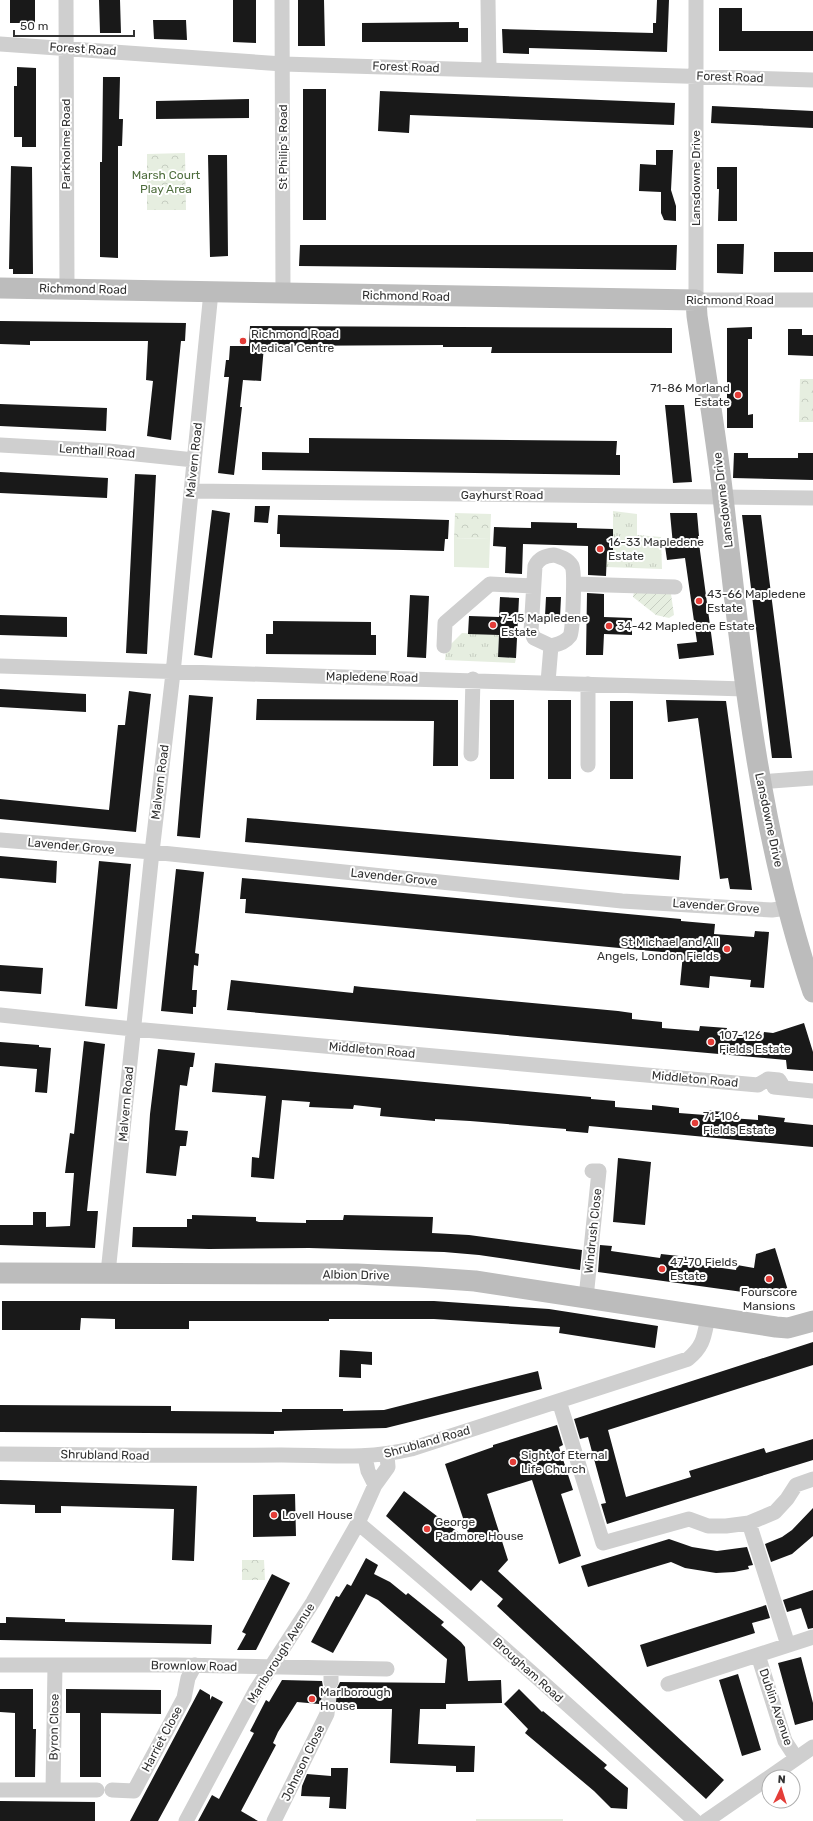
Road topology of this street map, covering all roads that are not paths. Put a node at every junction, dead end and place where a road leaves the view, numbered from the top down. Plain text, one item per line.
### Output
1 (66, 0) edge
2 (282, 0) edge
3 (488, 0) edge
4 (696, 0) edge
5 (0, 44) edge
6 (66, 48) junction
7 (283, 64) junction
8 (489, 69) junction
9 (696, 76) junction
10 (813, 80) edge
11 (0, 288) edge
12 (67, 289) junction
13 (211, 292) junction
14 (283, 294) junction
15 (696, 300) junction
16 (813, 300) edge
17 (0, 445) edge
18 (194, 460) junction
19 (191, 491) junction
20 (723, 496) junction
21 (813, 498) edge
22 (574, 584) junction
23 (533, 586) junction
24 (675, 587) dead end
25 (444, 646) dead end
26 (551, 646) junction
27 (0, 666) edge
28 (173, 673) junction
29 (473, 680) junction
30 (548, 682) junction
31 (588, 684) junction
32 (745, 689) junction
33 (471, 754) dead end
34 (588, 765) dead end
35 (813, 778) edge
36 (760, 782) junction
37 (0, 840) edge
38 (152, 852) junction
39 (787, 908) junction
40 (813, 992) edge
41 (0, 1015) edge
42 (133, 1029) junction
43 (813, 1091) edge
44 (592, 1171) dead end
45 (0, 1273) edge
46 (108, 1273) junction
47 (586, 1298) junction
48 (708, 1317) junction
49 (813, 1321) edge
50 (559, 1401) junction
51 (0, 1454) edge
52 (387, 1455) junction
53 (365, 1457) junction
54 (813, 1480) edge
55 (375, 1485) junction
56 (358, 1522) junction
57 (749, 1522) junction
58 (813, 1637) edge
59 (788, 1645) junction
60 (758, 1654) junction
61 (0, 1665) edge
62 (55, 1665) junction
63 (195, 1665) junction
64 (272, 1667) junction
65 (387, 1668) dead end
66 (668, 1684) dead end
67 (328, 1705) tunnel mouth
68 (813, 1747) edge
69 (796, 1758) junction
70 (0, 1790) edge
71 (53, 1790) junction
72 (186, 1821) edge
73 (274, 1821) edge
74 (695, 1821) edge
75 (706, 1821) edge

1 - 6 street, Parkholme Road
2 - 7 street, St Philip's Road
3 - 8 street
4 - 9 street, Lansdowne Drive
5 - 6 street, Forest Road
6 - 7 street, Forest Road
6 - 12 street, Parkholme Road
7 - 8 street, Forest Road
7 - 14 street, St Philip's Road
8 - 9 street, Forest Road
9 - 10 street, Forest Road
9 - 15 street, Lansdowne Drive
11 - 12 street, Richmond Road
12 - 13 street, Richmond Road
13 - 14 street, Richmond Road
13 - 18 street, Malvern Road
14 - 15 street, Richmond Road
15 - 16 street, Richmond Road
15 - 20 street, Lansdowne Drive
17 - 18 street, Lenthall Road
18 - 19 street, Malvern Road
19 - 20 street, Gayhurst Road
19 - 28 street, Malvern Road
20 - 21 street, Gayhurst Road
20 - 32 street, Lansdowne Drive
22 - 23 street
22 - 24 street
22 - 26 street
23 - 25 street
23 - 26 street
26 - 30 street
27 - 28 street, Mapledene Road
28 - 29 street, Mapledene Road
28 - 38 street, Malvern Road
29 - 30 street, Mapledene Road
29 - 33 street
30 - 31 street, Mapledene Road
31 - 32 street, Mapledene Road
31 - 34 street
32 - 36 street, Lansdowne Drive
35 - 36 street
36 - 39 street, Lansdowne Drive
37 - 38 street, Lavender Grove
38 - 39 street, Lavender Grove
38 - 42 street, Malvern Road
39 - 40 street, Lansdowne Drive
41 - 42 street, Middleton Road
42 - 43 street, Middleton Road
42 - 46 street, Malvern Road
44 - 47 street, Windrush Close
45 - 46 street, Albion Drive
46 - 47 street, Albion Drive
47 - 48 street, Albion Drive
48 - 49 street
48 - 50 street, Shrubland Road
50 - 52 street, Shrubland Road
50 - 57 street
51 - 53 street, Shrubland Road
52 - 53 street, Shrubland Road
52 - 55 street, Marlborough Avenue
53 - 55 street
54 - 57 street
55 - 56 street, Marlborough Avenue
56 - 64 street, Marlborough Avenue
56 - 74 street, Brougham Road
57 - 59 street
58 - 59 street, Dublin Avenue
59 - 60 street, Dublin Avenue
60 - 66 street, Dublin Avenue
60 - 69 street, Dublin Avenue
61 - 62 street, Brownlow Road
62 - 63 street, Brownlow Road
62 - 71 street, Byron Close
63 - 64 street, Brownlow Road
63 - 71 street, Harriet Close
64 - 65 street, Brownlow Road
64 - 72 street, Marlborough Avenue
67 - 73 street, Johnson Close
68 - 69 street
69 - 75 street
70 - 71 street, Harriet Close

